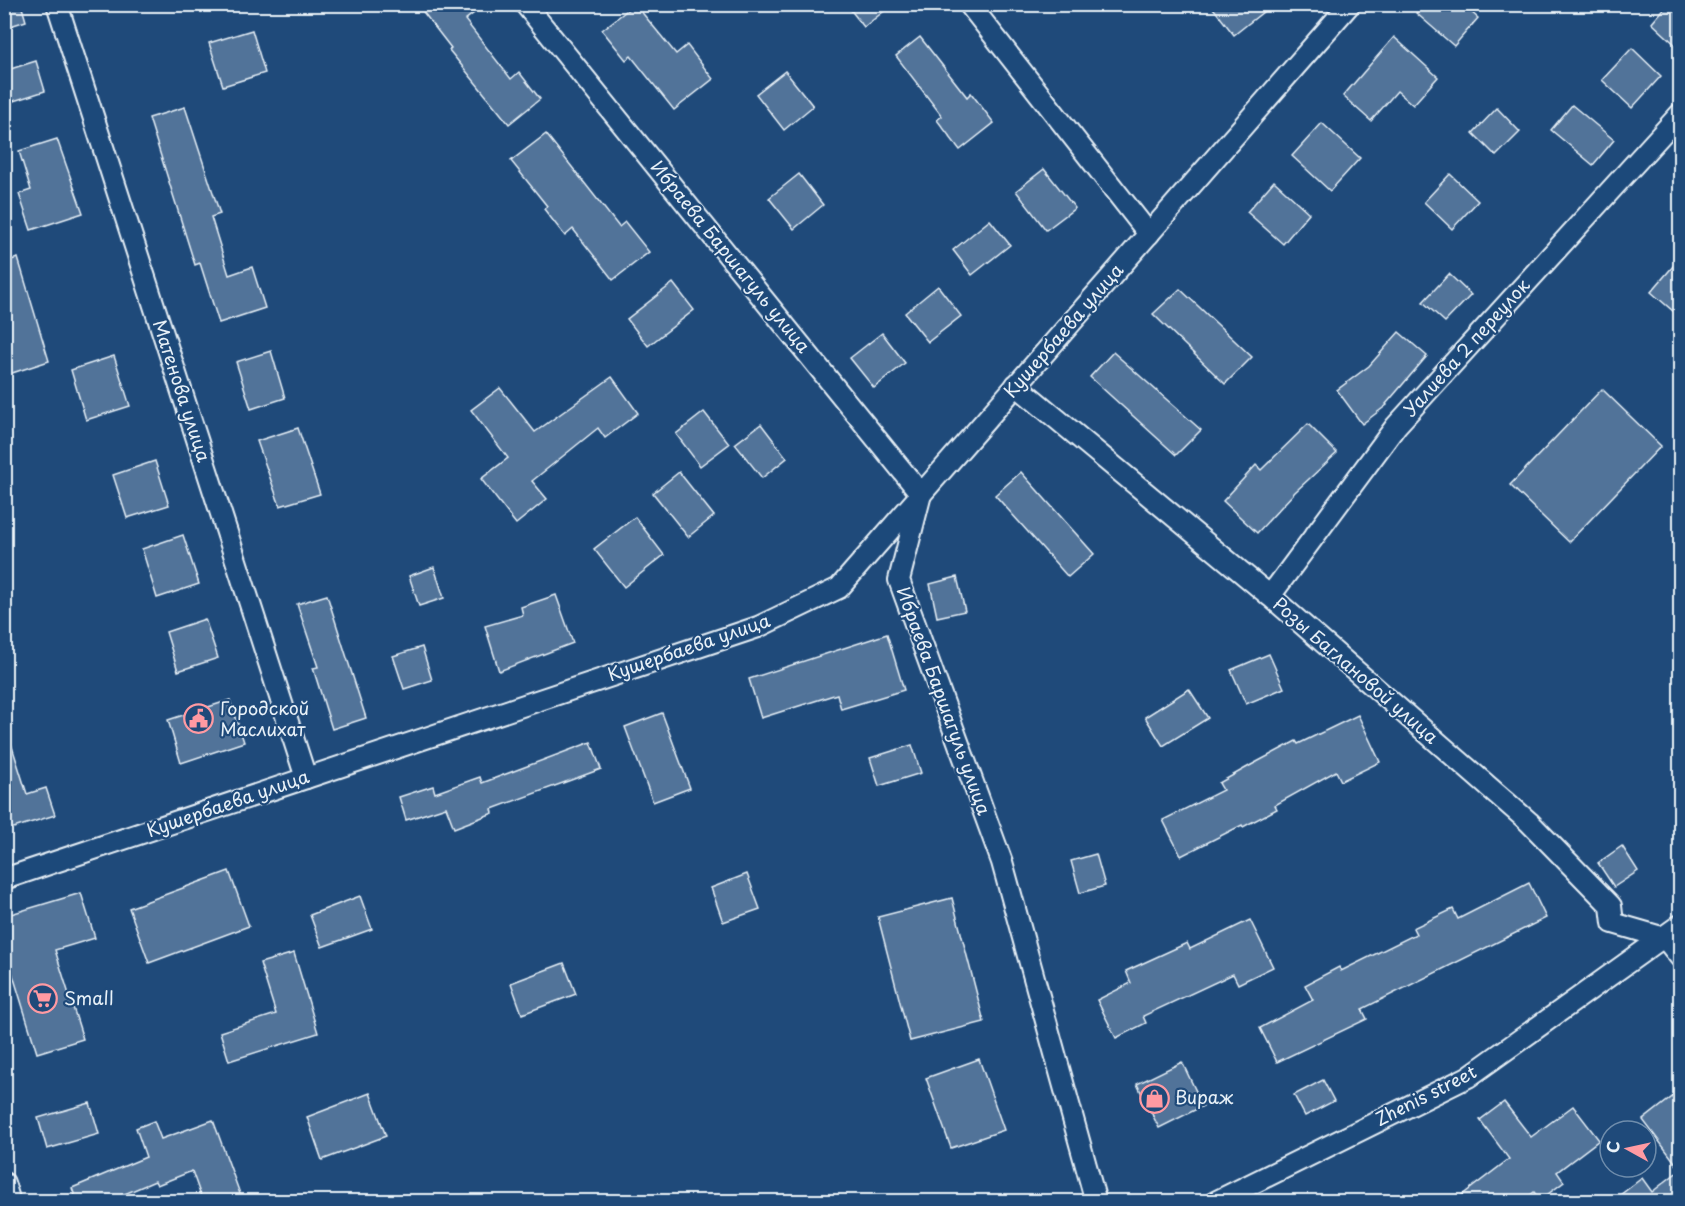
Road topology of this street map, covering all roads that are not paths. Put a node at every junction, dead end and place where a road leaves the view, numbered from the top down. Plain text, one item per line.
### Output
1 (57, 4) edge
2 (525, 4) edge
3 (969, 4) edge
4 (1350, 4) edge
5 (1680, 114) edge
6 (1149, 234) junction
7 (1017, 385) junction
8 (921, 494) junction
9 (1270, 596) junction
10 (306, 778) junction
11 (4, 879) edge
12 (1673, 932) edge
13 (1680, 957) edge
14 (4, 1183) edge
15 (10, 1202) edge
16 (1096, 1202) edge
17 (1215, 1202) edge

1 - 10 street, Матенова улица
2 - 8 street, Ибраева Баршагуль улица
3 - 6 street
4 - 6 street, Кушербаева улица
5 - 9 street, Уалиева 2 переулок
6 - 7 street, Кушербаева улица
7 - 8 street, Кушербаева улица
7 - 9 street, Розы Баглановой улица
8 - 10 street, Кушербаева улица
8 - 16 street, Ибраева Баршагуль улица
9 - 12 street, Розы Баглановой улица
10 - 11 street, Кушербаева улица
12 - 13 street
12 - 17 street, Zhenis street
14 - 15 street

